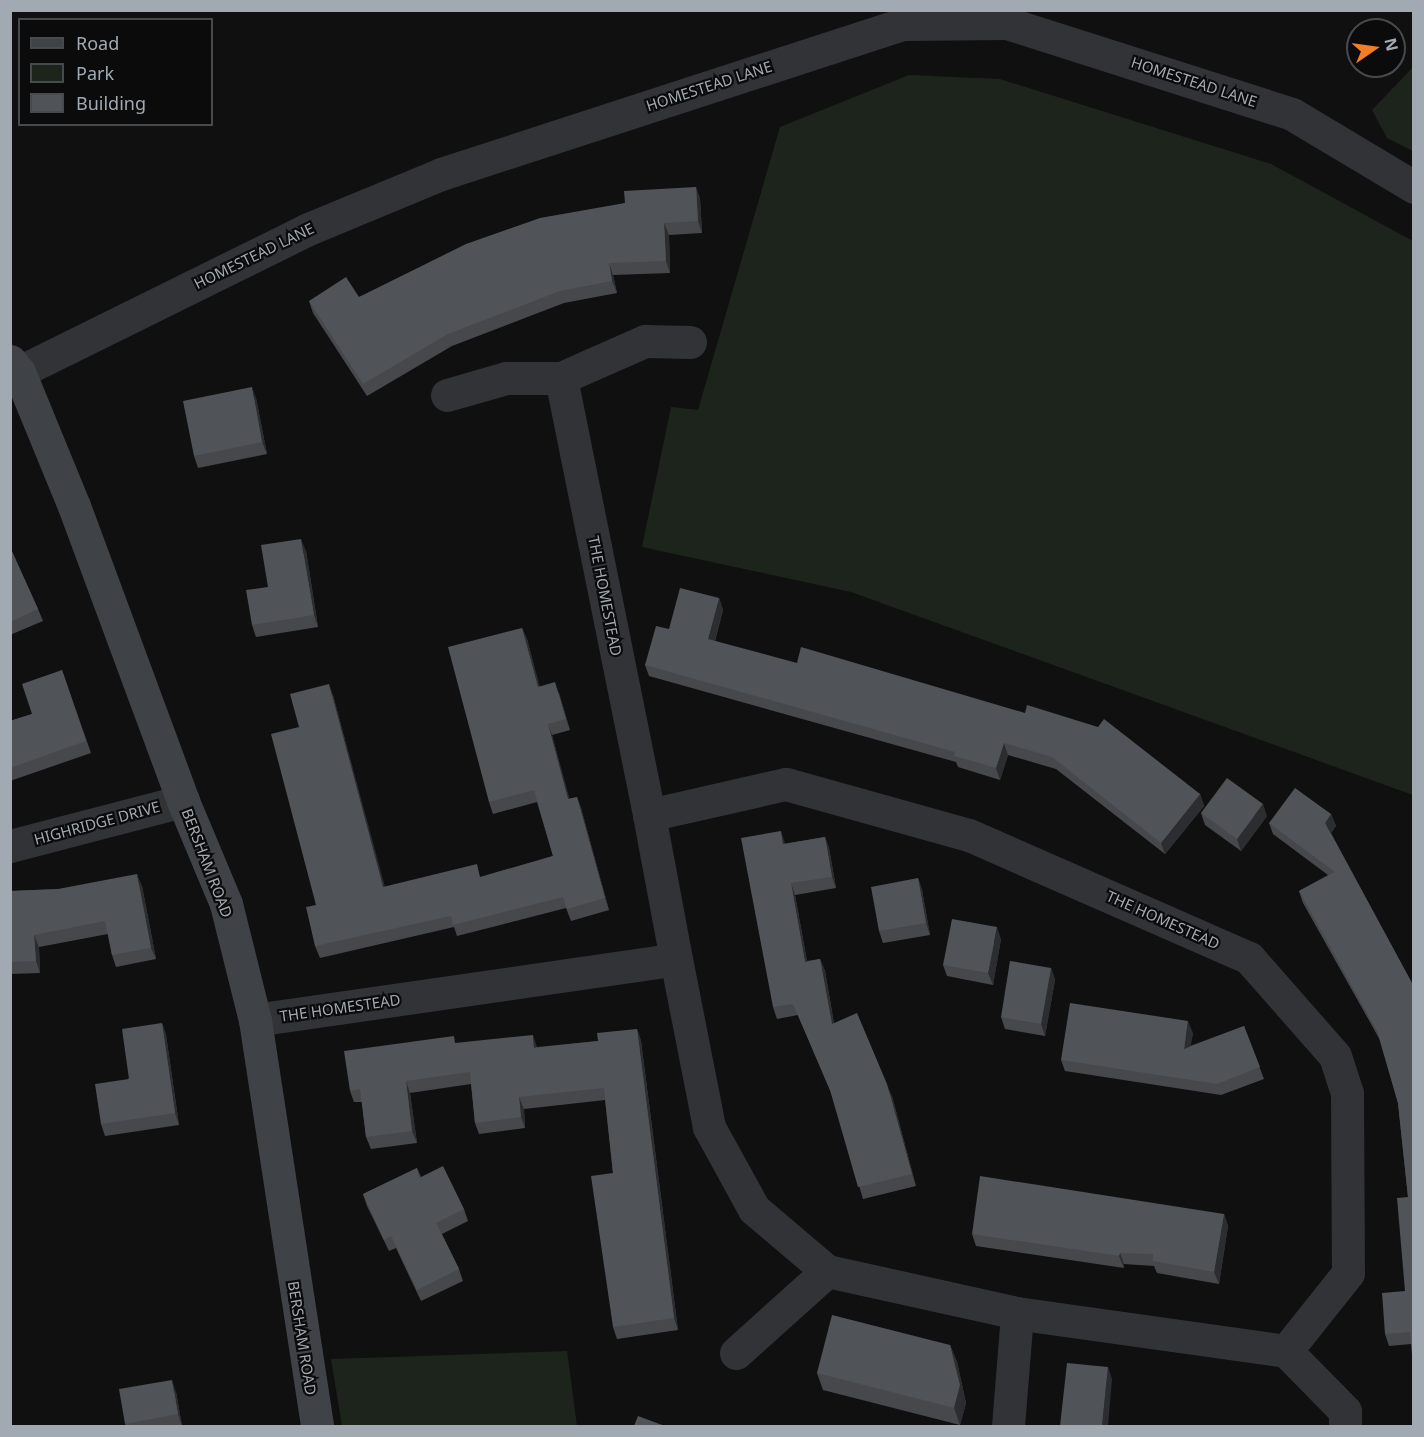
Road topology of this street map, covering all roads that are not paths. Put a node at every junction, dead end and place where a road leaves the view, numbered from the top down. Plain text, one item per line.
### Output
1 (1413, 187) edge
2 (690, 342) dead end
3 (15, 366) edge
4 (561, 378) junction
5 (447, 395) dead end
6 (183, 801) junction
7 (649, 815) junction
8 (10, 846) edge
9 (676, 959) junction
10 (255, 1020) junction
11 (827, 1271) junction
12 (1017, 1313) junction
13 (1286, 1350) junction
14 (736, 1353) dead end
15 (316, 1426) edge
16 (1008, 1426) edge
17 (1345, 1426) edge

1 - 3 street, HOMESTEAD LANE
2 - 4 street
3 - 6 main road, BERSHAM ROAD
4 - 5 street
4 - 7 street, THE HOMESTEAD
6 - 8 street, HIGHRIDGE DRIVE
6 - 10 main road, BERSHAM ROAD
7 - 9 street, THE HOMESTEAD
7 - 13 street, THE HOMESTEAD
9 - 10 street, THE HOMESTEAD
9 - 11 street, THE HOMESTEAD
10 - 15 main road, BERSHAM ROAD
11 - 12 street, THE HOMESTEAD
11 - 14 street
12 - 13 street, THE HOMESTEAD
12 - 16 street
13 - 17 street

